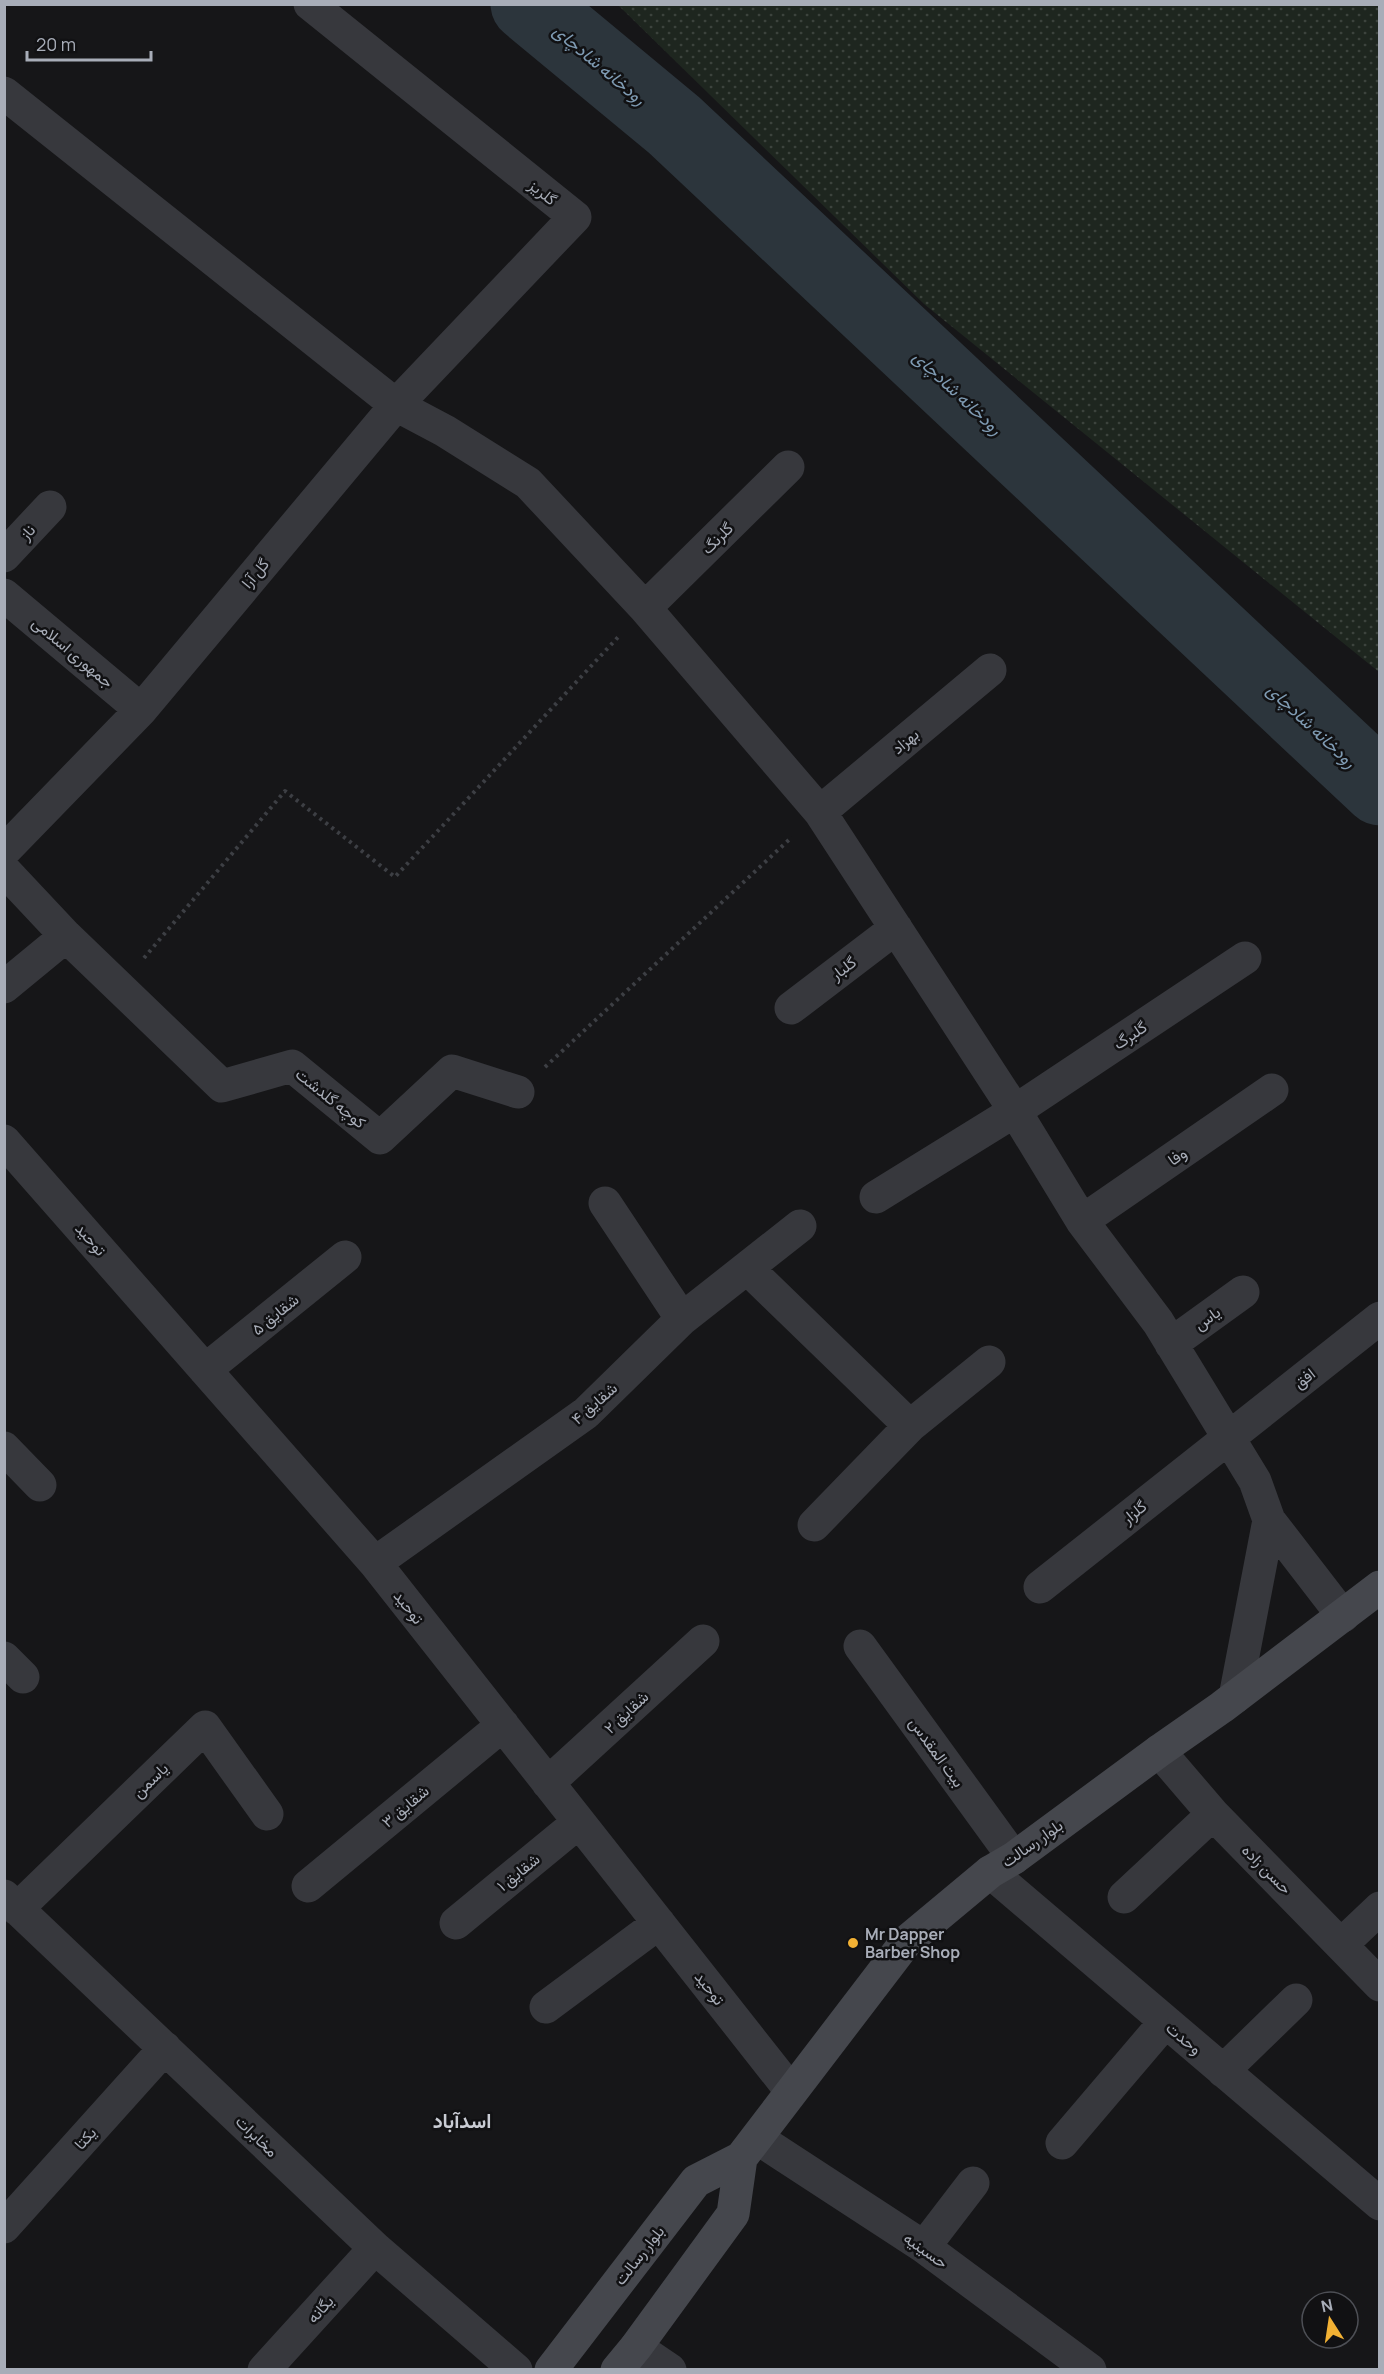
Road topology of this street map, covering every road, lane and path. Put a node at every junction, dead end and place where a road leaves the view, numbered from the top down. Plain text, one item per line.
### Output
1 (310, 4) edge
2 (4, 93) edge
3 (396, 405) junction
4 (788, 467) dead end
5 (50, 507) dead end
6 (4, 556) edge
7 (4, 595) edge
8 (645, 608) junction
9 (990, 670) dead end
10 (141, 710) junction
11 (820, 812) junction
12 (4, 851) edge
13 (4, 870) edge
14 (896, 928) junction
15 (66, 936) junction
16 (1245, 958) dead end
17 (120, 986) junction
18 (4, 987) edge
19 (791, 1008) dead end
20 (1272, 1090) dead end
21 (518, 1092) joint
22 (1015, 1111) junction
23 (4, 1141) edge
24 (876, 1197) dead end
25 (605, 1203) dead end
26 (1082, 1221) junction
27 (800, 1226) dead end
28 (345, 1257) dead end
29 (747, 1268) junction
30 (1243, 1292) dead end
31 (1380, 1318) edge
32 (682, 1319) junction
33 (1171, 1344) junction
34 (990, 1362) dead end
35 (206, 1370) junction
36 (910, 1426) junction
37 (1228, 1437) junction
38 (4, 1448) edge
39 (40, 1485) dead end
40 (1269, 1520) junction
41 (814, 1525) dead end
42 (375, 1563) junction
43 (1040, 1587) dead end
44 (1380, 1587) edge
45 (1343, 1616) junction
46 (703, 1641) dead end
47 (860, 1646) dead end
48 (1235, 1697) junction
49 (502, 1725) junction
50 (1158, 1750) junction
51 (548, 1783) junction
52 (267, 1814) dead end
53 (1212, 1814) junction
54 (579, 1822) junction
55 (1002, 1865) junction
56 (308, 1886) dead end
57 (1124, 1897) dead end
58 (11, 1903) edge
59 (1380, 1908) edge
60 (456, 1923) dead end
61 (659, 1923) junction
62 (1342, 1944) junction
63 (1380, 1985) edge
64 (1296, 2001) dead end
65 (546, 2007) dead end
66 (1165, 2022) junction
67 (165, 2048) junction
68 (1223, 2071) junction
69 (791, 2091) junction
70 (1062, 2143) dead end
71 (749, 2148) junction
72 (973, 2183) dead end
73 (1380, 2204) edge
74 (4, 2227) edge
75 (924, 2247) junction
76 (375, 2248) junction
77 (626, 2358) edge
78 (264, 2370) edge
79 (516, 2370) edge
80 (551, 2370) edge
81 (670, 2370) edge
82 (1090, 2370) edge

1 - 3 street, گلریز
2 - 3 street
3 - 8 street
3 - 10 street, گل آرا
4 - 8 street, گلرنگ
5 - 6 street, ناز
7 - 10 street, جمهوری اسلامی
8 - 11 street
8 - 17 path
9 - 11 street, بهزاد
10 - 12 street, گل آرا
11 - 14 street
11 - 21 path
13 - 15 street
14 - 19 street, گلبار
14 - 22 street
15 - 17 street, کوچه گلدشت
15 - 18 street
16 - 22 street, گلبرگ
17 - 21 street, کوچه گلدشت
20 - 26 street, وفا
22 - 24 street, گلبرگ
22 - 26 street
23 - 35 street, توحید
25 - 32 street
26 - 33 street
27 - 29 street, شقایق ۴
28 - 35 street, شقایق ۵
29 - 32 street, شقایق ۴
29 - 36 street
30 - 33 street, یاس
31 - 37 street, افق
32 - 42 street, شقایق ۴
33 - 37 street
34 - 36 street
35 - 42 street, توحید
36 - 41 street
37 - 40 street
37 - 43 street, گلزار
38 - 39 street
40 - 45 street
40 - 48 street
42 - 49 street, توحید
44 - 45 street, بلوار رسالت
45 - 48 street, بلوار رسالت
46 - 51 street, شقایق ۲
47 - 55 street, بیت المقدس
48 - 50 street, بلوار رسالت
49 - 51 street, توحید
49 - 56 street, شقایق ۳
50 - 53 street, حسن زاده
50 - 55 street, بلوار رسالت
51 - 54 street, توحید
52 - 58 street, یاسمن
53 - 57 street
53 - 62 street, حسن زاده
54 - 60 street, شقایق ۱
54 - 61 street, توحید
55 - 66 street, وحدت
55 - 69 street, بلوار رسالت
58 - 67 street, مخابرات
59 - 62 street
61 - 65 street
61 - 69 street, توحید
62 - 63 street, حسن زاده
64 - 68 street
66 - 68 street, وحدت
66 - 70 street
67 - 74 street, یکتا
67 - 76 street, مخابرات
68 - 73 street, وحدت
69 - 71 street, بلوار رسالت
71 - 75 street, حسینیه
71 - 77 street, بلوار رسالت
71 - 80 street, بلوار رسالت
72 - 75 street
75 - 82 street, حسینیه
76 - 78 street, یگانه
76 - 79 street, مخابرات
77 - 81 street

